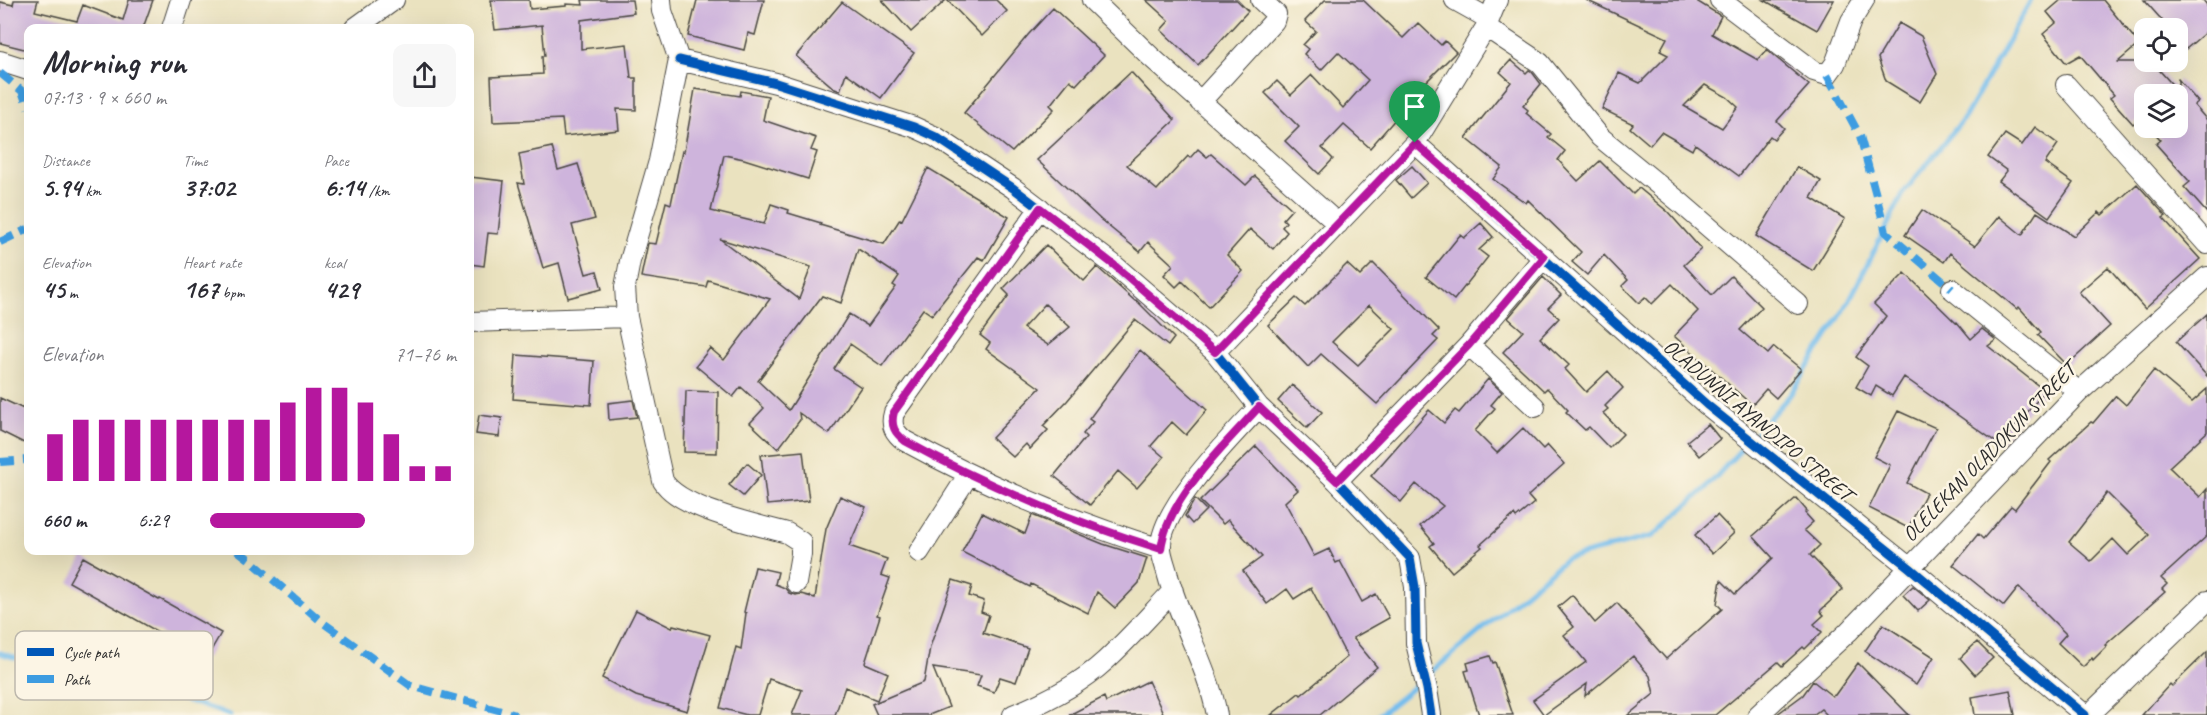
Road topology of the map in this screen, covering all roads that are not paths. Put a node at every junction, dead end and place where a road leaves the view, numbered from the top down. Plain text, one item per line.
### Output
1 (181, 0) edge
2 (394, 0) edge
3 (661, 0) edge
4 (1092, 0) edge
5 (1261, 0) edge
6 (1455, 0) edge
7 (1497, 0) edge
8 (1720, 0) edge
9 (1864, 0) edge
10 (1487, 23) junction
11 (173, 24) edge
12 (361, 24) edge
13 (679, 60) junction
14 (0, 61) edge
15 (24, 69) edge
16 (2066, 86) dead end
17 (1200, 102) junction
18 (1415, 143) junction
19 (1040, 208) junction
20 (1338, 224) junction
21 (2207, 244) edge
22 (1544, 257) junction
23 (2207, 277) edge
24 (1952, 289) dead end
25 (1798, 304) dead end
26 (627, 317) junction
27 (474, 322) edge
28 (1469, 345) junction
29 (1215, 352) junction
30 (2079, 392) junction
31 (1259, 407) junction
32 (1535, 407) dead end
33 (969, 474) junction
34 (1337, 481) junction
35 (1161, 549) junction
36 (919, 552) dead end
37 (1910, 568) junction
38 (796, 584) dead end
39 (1173, 591) junction
40 (2207, 601) edge
41 (1013, 715) edge
42 (1217, 715) edge
43 (1431, 715) edge
44 (1758, 715) edge
45 (2087, 715) edge

1 - 11 street
2 - 12 street
3 - 13 street
4 - 17 street
5 - 17 street
6 - 10 street
7 - 10 street
8 - 9 street
10 - 18 street
10 - 25 street
13 - 19 street
13 - 26 street
14 - 15 street
16 - 21 street
17 - 20 street
18 - 20 street
18 - 22 street, OLADUNNI AYANDIPO STREET
19 - 29 street
19 - 33 street
20 - 29 street
22 - 28 street
22 - 37 street, OLADUNNI AYANDIPO STREET
23 - 30 street, OLELEKAN OLADOKUN STREET
24 - 30 street
26 - 27 street
26 - 38 street
28 - 32 street
28 - 34 street
29 - 31 street
30 - 37 street, OLELEKAN OLADOKUN STREET
31 - 34 street
31 - 35 street
33 - 35 street
33 - 36 street
34 - 43 street
35 - 39 street
37 - 44 street, OLELEKAN OLADOKUN STREET
37 - 45 street, OLADUNNI AYANDIPO STREET
39 - 41 street
39 - 42 street
40 - 45 street

